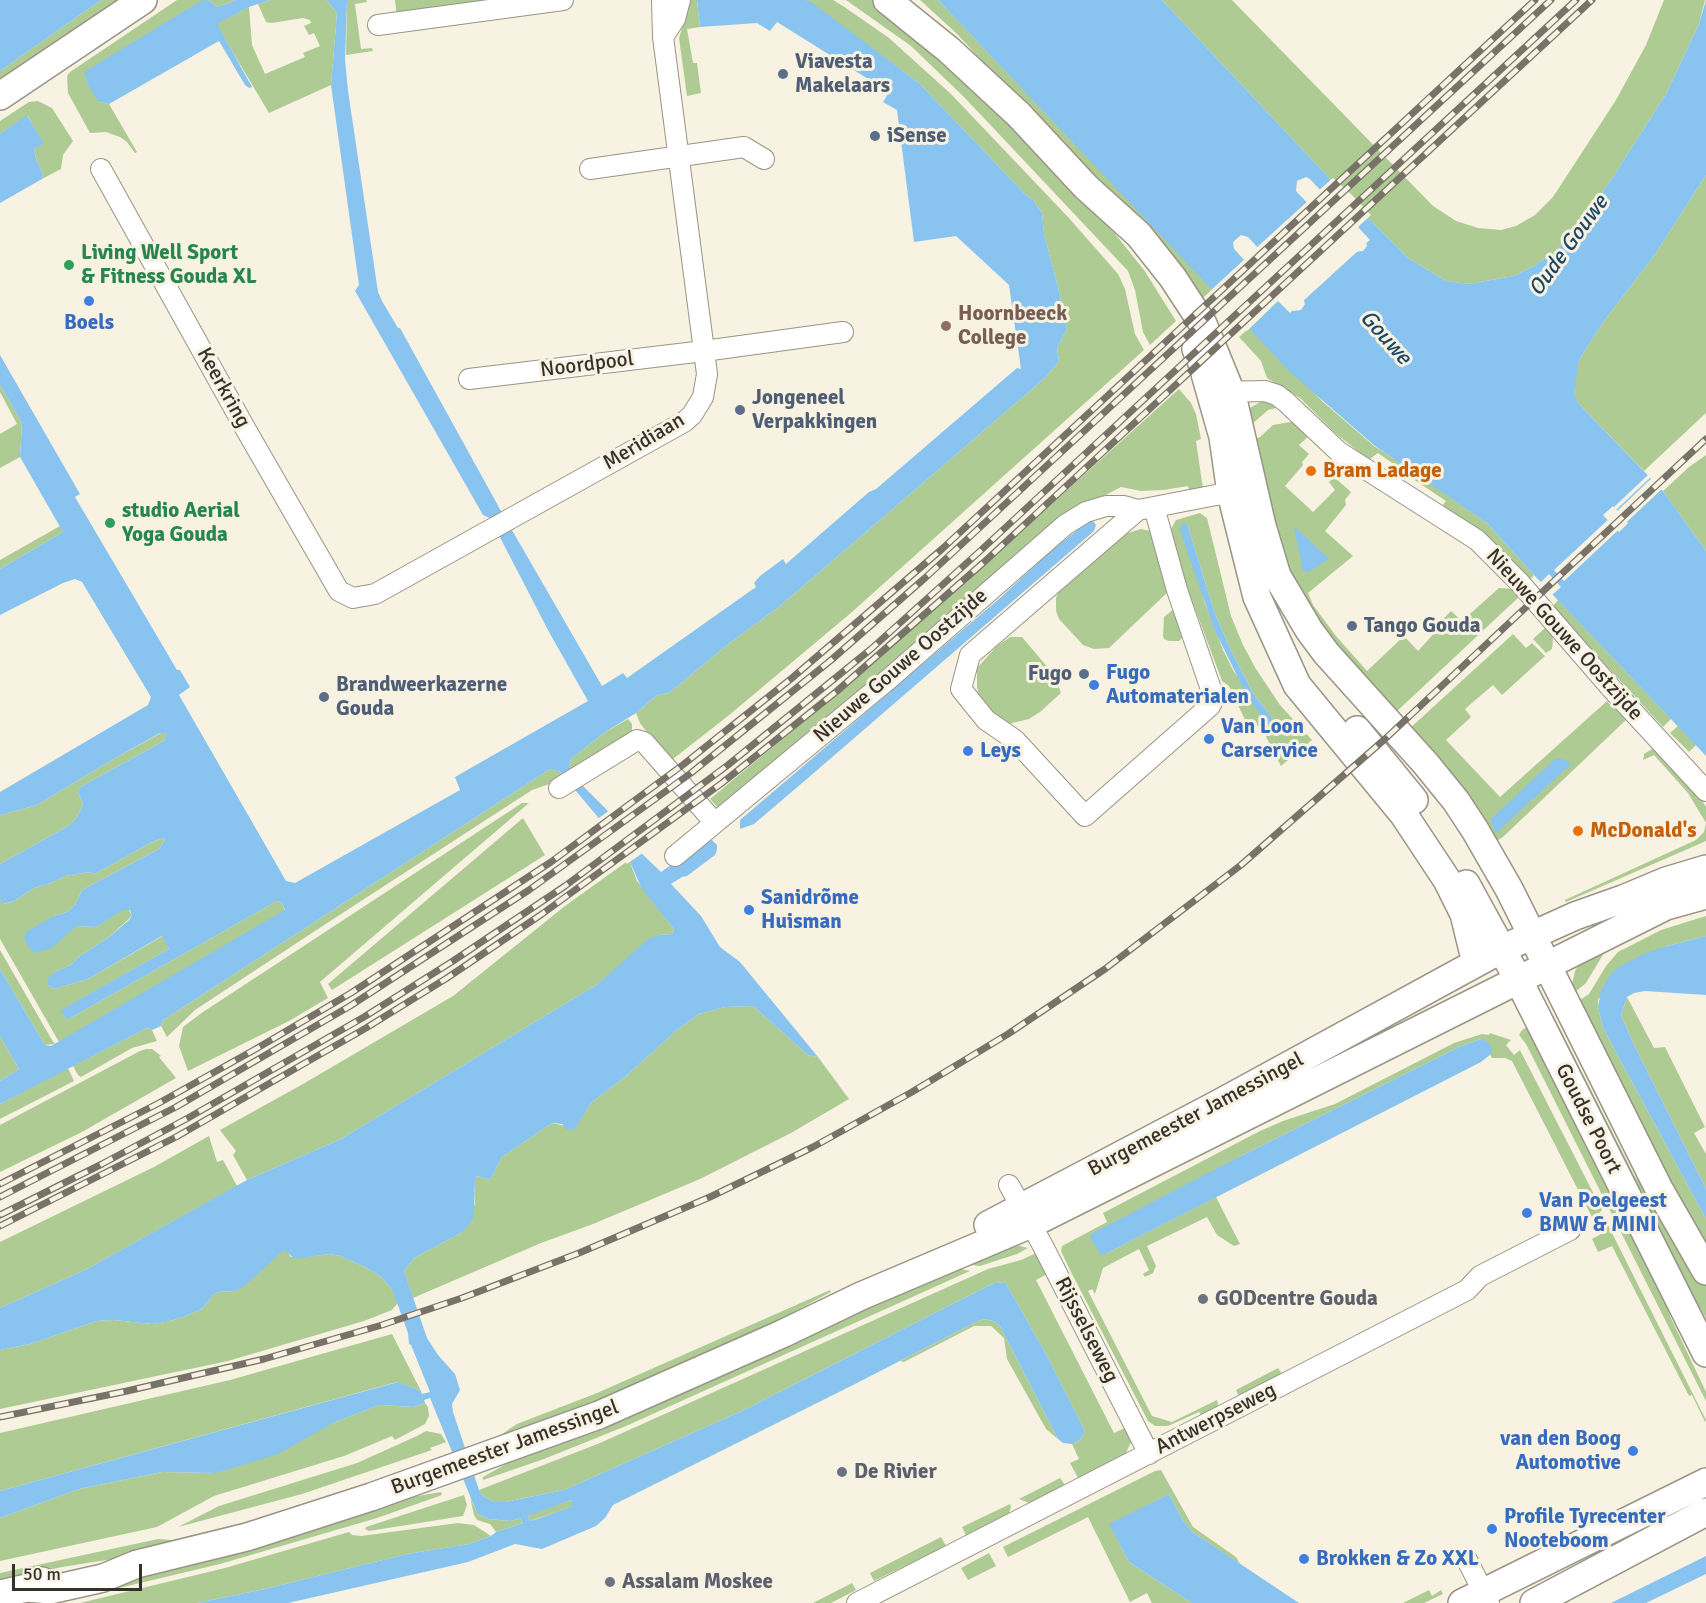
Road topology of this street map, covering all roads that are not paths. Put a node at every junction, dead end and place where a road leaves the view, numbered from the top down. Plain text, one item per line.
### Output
1 (143, 0) edge
2 (563, 0) edge
3 (654, 0) edge
4 (662, 0) edge
5 (680, 0) edge
6 (887, 0) edge
7 (911, 0) edge
8 (378, 24) dead end
9 (663, 37) junction
10 (0, 96) edge
11 (1019, 115) junction
12 (678, 156) junction
13 (764, 159) dead end
14 (590, 169) dead end
15 (101, 170) dead end
16 (843, 332) dead end
17 (704, 351) junction
18 (470, 379) dead end
19 (1221, 392) junction
20 (1243, 491) junction
21 (1146, 508) junction
22 (353, 598) joint
23 (1279, 645) junction
24 (568, 782) dead end
25 (1705, 792) edge
26 (715, 823) junction
27 (675, 856) dead end
28 (1700, 866) edge
29 (1706, 895) edge
30 (1532, 935) junction
31 (1502, 949) junction
32 (1476, 963) junction
33 (1548, 964) junction
34 (1518, 979) junction
35 (1021, 1206) junction
36 (1570, 1230) dead end
37 (1706, 1271) edge
38 (1706, 1353) edge
39 (1149, 1454) junction
40 (1706, 1482) edge
41 (1706, 1512) edge
42 (1467, 1560) dead end
43 (0, 1594) edge
44 (1479, 1599) edge
45 (857, 1603) edge
46 (1533, 1603) edge

1 - 10 main road
2 - 8 street
3 - 9 street, Meridiaan
4 - 9 street, Meridiaan
5 - 9 street
6 - 11 main road
7 - 11 main road
9 - 12 street, Meridiaan
11 - 19 main road
12 - 13 street
12 - 14 street
12 - 17 street, Meridiaan
15 - 22 street, Keerkring
16 - 17 street, Noordpool
17 - 18 street, Noordpool
17 - 22 street, Meridiaan
19 - 20 main road
19 - 25 street, Nieuwe Gouwe Oostzijde
20 - 21 street, Nieuwe Gouwe Oostzijde
20 - 23 main road
20 - 30 main road
21 - 21 street, Nieuwe Gouwe Oostzijde
21 - 26 street, Nieuwe Gouwe Oostzijde
23 - 31 main road
23 - 32 main road
24 - 26 street
26 - 27 street, Nieuwe Gouwe Oostzijde
28 - 30 main road
29 - 33 main road
30 - 31 main road, Burgemeester Jamessingel
30 - 33 main road
31 - 32 main road, Burgemeester Jamessingel
31 - 34 main road, Goudse Poort
32 - 35 main road, Burgemeester Jamessingel
33 - 34 main road
33 - 37 main road, Goudse Poort
34 - 35 main road, Burgemeester Jamessingel
34 - 38 main road, Goudse Poort
35 - 39 street, Rijsselseweg
35 - 43 main road, Burgemeester Jamessingel
36 - 39 street, Antwerpseweg
39 - 45 street, Antwerpseweg
40 - 44 main road
41 - 46 main road
42 - 44 street

